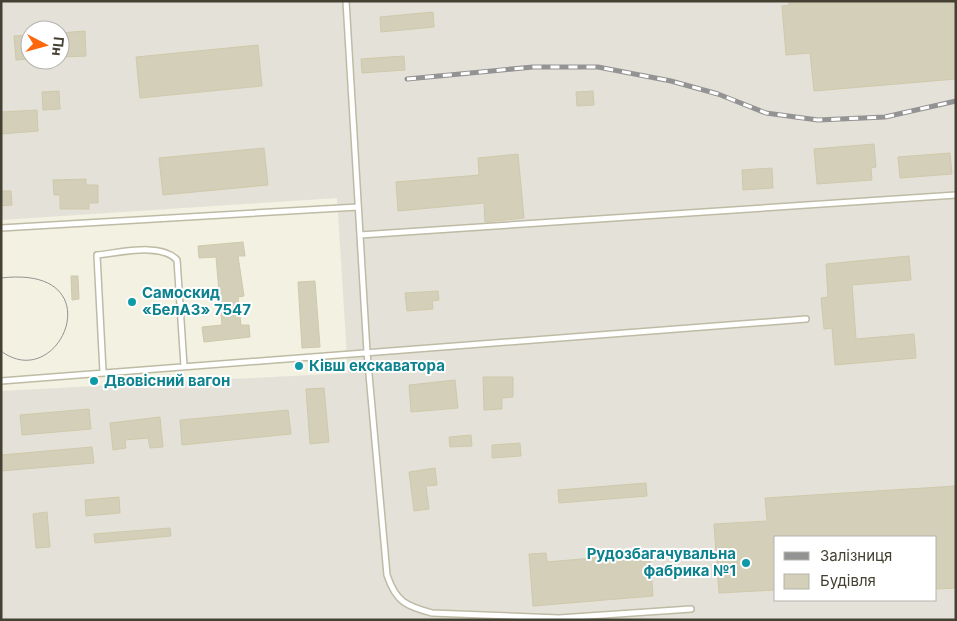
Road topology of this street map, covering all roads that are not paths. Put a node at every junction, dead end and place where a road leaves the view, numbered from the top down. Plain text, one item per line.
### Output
1 (346, 1) edge
2 (956, 195) edge
3 (358, 207) junction
4 (1, 228) edge
5 (360, 235) junction
6 (806, 319) dead end
7 (367, 352) junction
8 (184, 366) junction
9 (103, 372) junction
10 (1, 381) edge
11 (690, 609) dead end

1 - 3 lane
2 - 5 lane
3 - 4 lane
3 - 5 lane
5 - 7 lane
6 - 7 lane
7 - 8 lane
7 - 11 lane
8 - 9 lane
8 - 9 lane
9 - 10 lane

